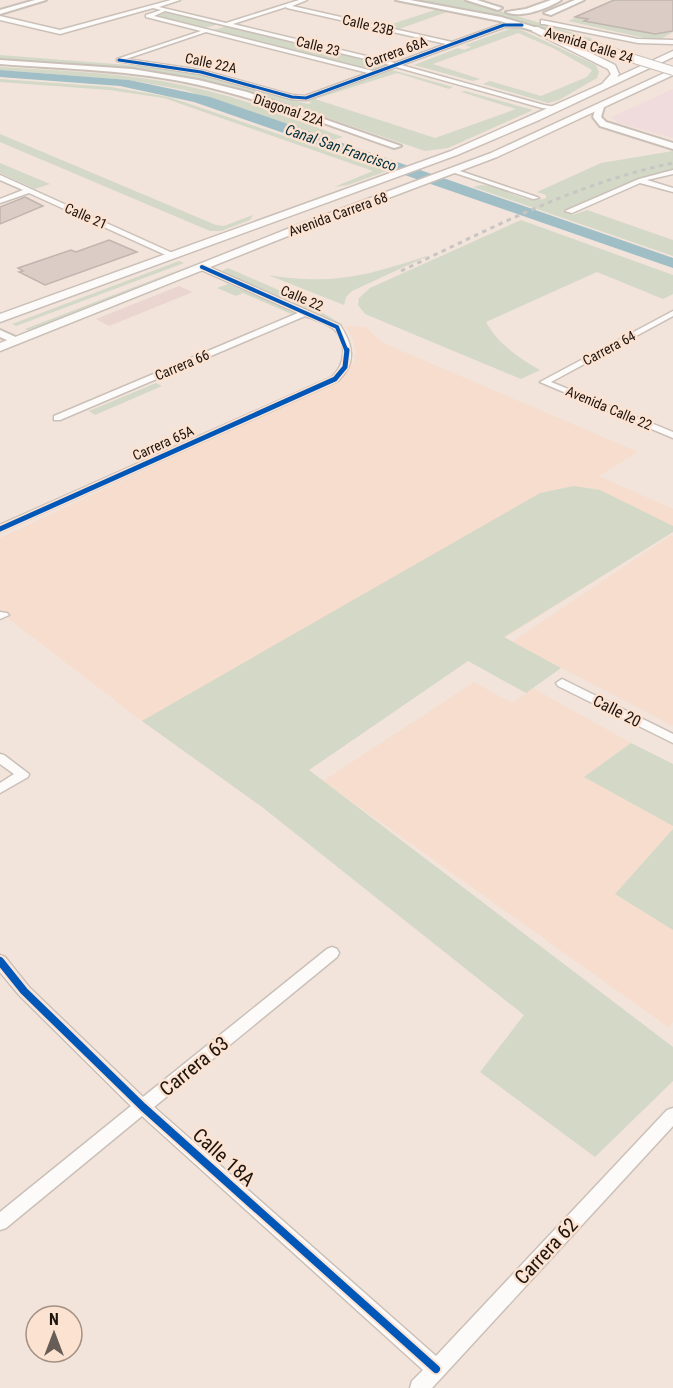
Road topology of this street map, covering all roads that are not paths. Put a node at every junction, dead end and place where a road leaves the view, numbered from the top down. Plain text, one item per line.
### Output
1 (16, 0) edge
2 (26, 0) edge
3 (43, 0) edge
4 (177, 0) edge
5 (304, 0) edge
6 (399, 0) edge
7 (469, 0) edge
8 (558, 0) edge
9 (580, 0) edge
10 (0, 6) edge
11 (285, 6) junction
12 (154, 7) junction
13 (0, 12) edge
14 (176, 12) junction
15 (510, 12) junction
16 (0, 18) edge
17 (529, 18) dead end
18 (502, 22) junction
19 (540, 22) junction
20 (228, 24) junction
21 (204, 31) junction
22 (673, 42) edge
23 (450, 44) junction
24 (673, 54) edge
25 (673, 62) edge
26 (0, 64) edge
27 (396, 65) junction
28 (673, 71) edge
29 (373, 73) junction
30 (604, 87) junction
31 (662, 87) dead end
32 (632, 91) junction
33 (492, 94) junction
34 (297, 98) joint
35 (600, 107) junction
36 (558, 108) junction
37 (546, 114) junction
38 (673, 146) edge
39 (394, 147) dead end
40 (454, 171) junction
41 (673, 172) edge
42 (0, 177) edge
43 (640, 180) junction
44 (30, 190) junction
45 (673, 190) edge
46 (535, 198) dead end
47 (0, 201) edge
48 (569, 211) dead end
49 (173, 255) junction
50 (202, 267) junction
51 (306, 312) junction
52 (673, 313) edge
53 (0, 318) edge
54 (0, 333) edge
55 (16, 341) junction
56 (0, 347) edge
57 (335, 379) joint
58 (544, 382) joint
59 (57, 418) dead end
60 (673, 435) edge
61 (0, 529) edge
62 (562, 683) dead end
63 (673, 739) edge
64 (0, 758) edge
65 (0, 789) edge
66 (332, 953) dead end
67 (0, 961) edge
68 (143, 1107) junction
69 (673, 1115) edge
70 (0, 1222) edge
71 (436, 1369) junction
72 (419, 1388) edge

1 - 10 street
2 - 10 street
3 - 13 street
4 - 12 street
5 - 11 street
6 - 18 street, Avenida Calle 24
7 - 15 street
8 - 15 street
9 - 19 street
11 - 20 street
11 - 23 street, Calle 23B
12 - 14 street, Calle 23
12 - 16 street
14 - 20 street, Calle 23
14 - 21 street, Calle 23
15 - 17 street
18 - 19 street, Avenida Calle 24
18 - 23 street, Carrera 68A
19 - 22 main road
19 - 25 street, Avenida Calle 24
19 - 28 street, Avenida Calle 24, bridge
19 - 30 main road
20 - 21 street
20 - 27 street, Calle 23
21 - 29 street, Calle 23
21 - 34 street, Calle 22A
23 - 27 street, Carrera 68A
24 - 30 main road, Avenida Carrera 68
26 - 39 street, Diagonal 22A
27 - 29 street, Carrera 68A
27 - 33 street, Calle 23
28 - 32 main road, Avenida Carrera 68
29 - 34 street, Carrera 68A
30 - 36 main road, Avenida Carrera 68
31 - 32 main road
32 - 35 main road, Avenida Carrera 68
33 - 36 street, Calle 23
33 - 37 street, Calle 23
35 - 38 street
35 - 40 main road, Avenida Carrera 68
36 - 37 main road, Avenida Carrera 68
37 - 49 main road, Avenida Carrera 68
40 - 46 street
40 - 50 main road, Avenida Carrera 68
41 - 43 street
42 - 44 street, Calle 21
43 - 45 street
43 - 48 street
44 - 47 street
44 - 49 street, Calle 21
49 - 53 main road, Avenida Carrera 68
50 - 51 street, Calle 22
50 - 55 main road, Avenida Carrera 68
51 - 57 street, Calle 22
51 - 59 street, Carrera 66
52 - 58 street, Carrera 64
54 - 55 street
55 - 56 main road, Avenida Carrera 68
57 - 61 street, Carrera 65A
58 - 60 street, Avenida Calle 22
62 - 63 street, Calle 20
64 - 65 street
66 - 68 street, Carrera 63
67 - 68 street, Calle 18A
68 - 70 street, Carrera 63
68 - 71 street, Calle 18A
69 - 71 street, Carrera 62
71 - 72 street, Carrera 62

